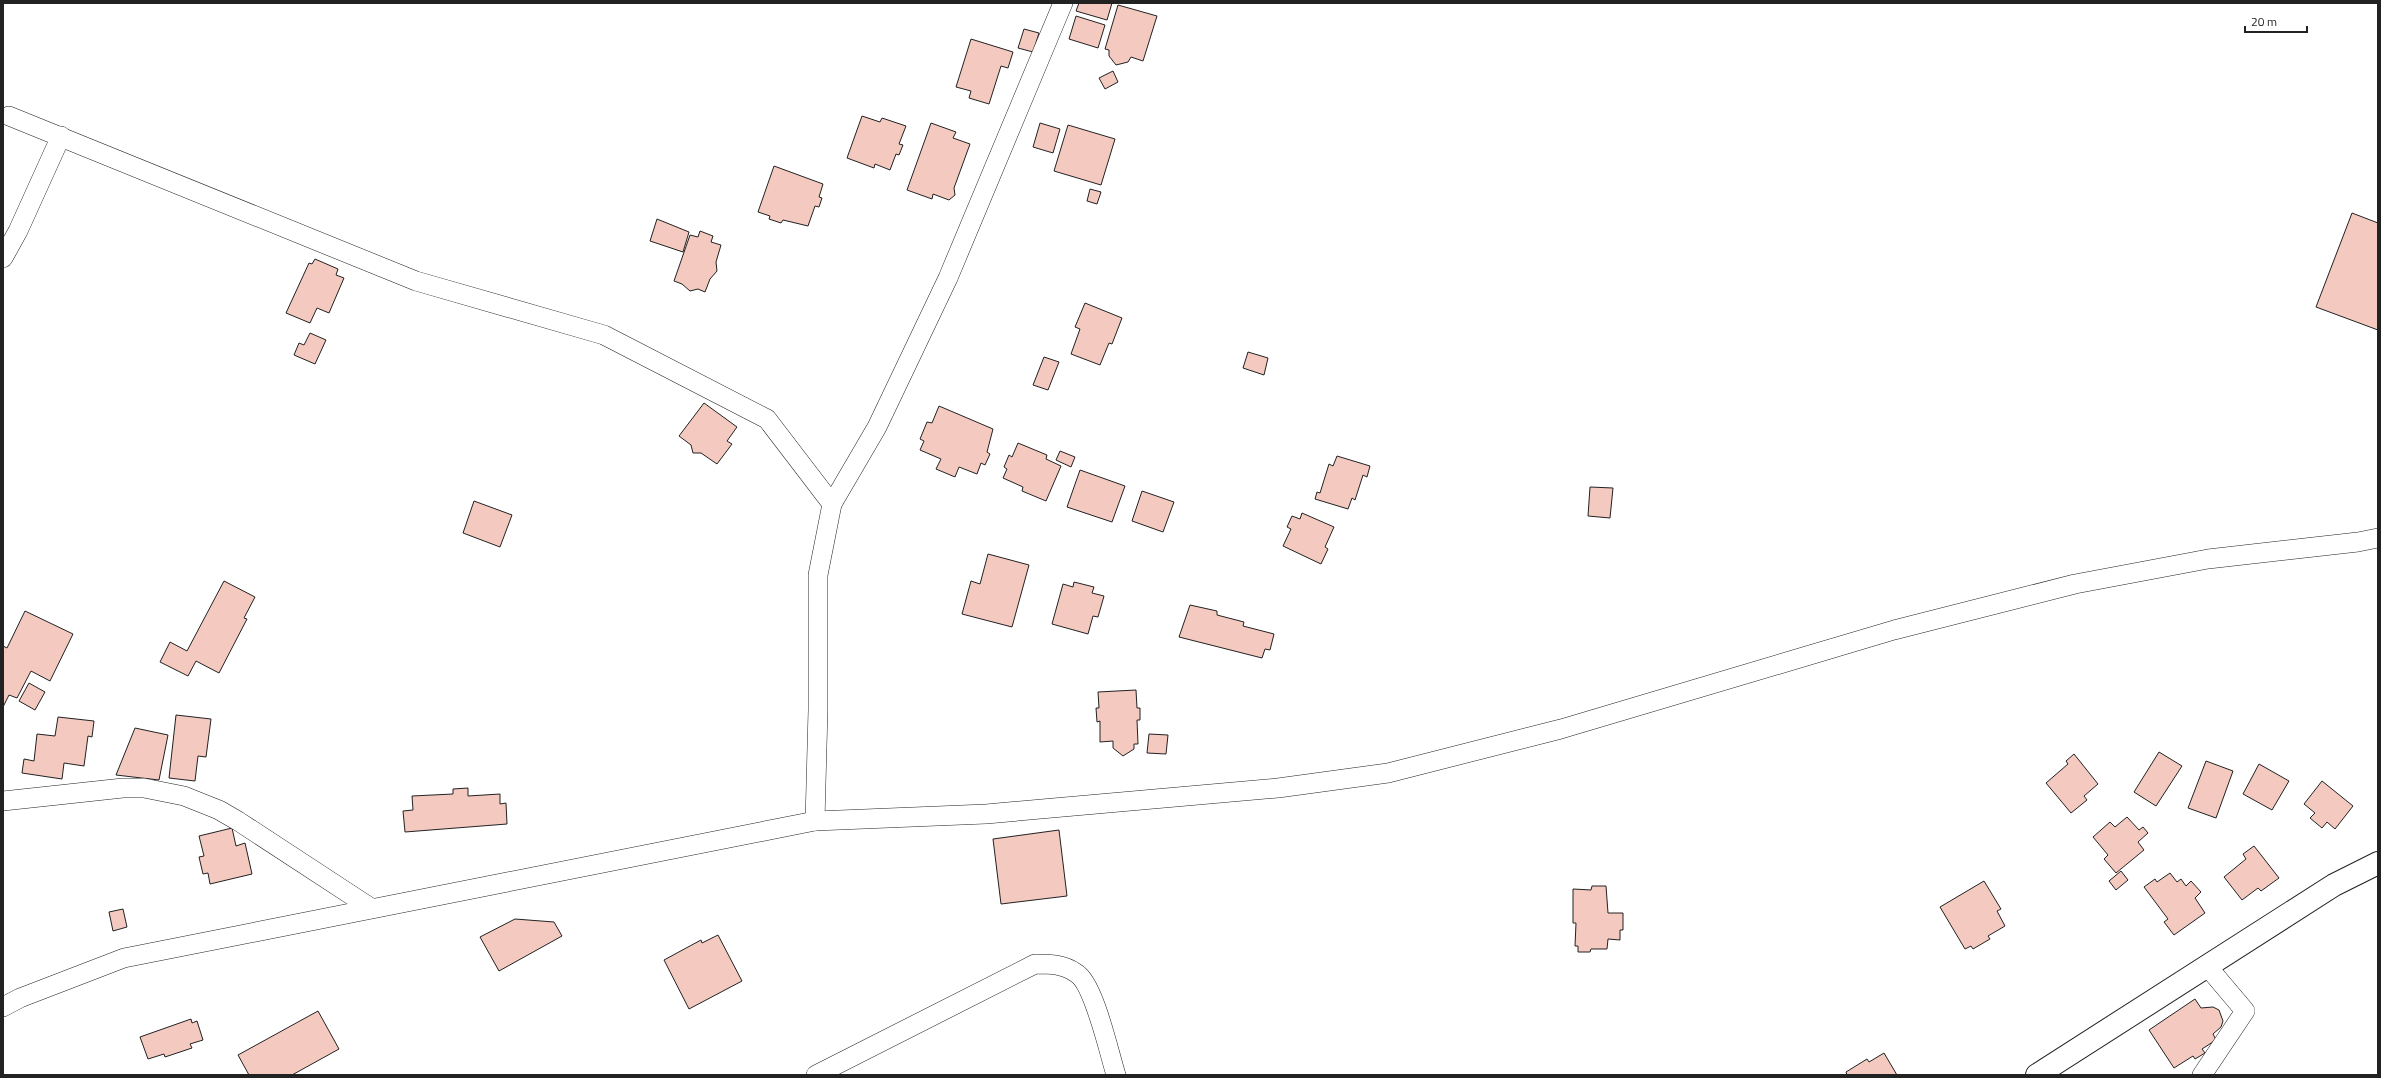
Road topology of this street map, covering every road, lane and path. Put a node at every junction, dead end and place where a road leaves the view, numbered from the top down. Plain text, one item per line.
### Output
1 (1063, 3) edge
2 (9, 116) dead end
3 (61, 136) junction
4 (3, 258) edge
5 (832, 504) junction
6 (2378, 538) edge
7 (3, 801) edge
8 (815, 821) junction
9 (2378, 863) edge
10 (371, 908) junction
11 (2207, 966) junction
12 (3, 1008) edge
13 (816, 1075) edge
14 (1116, 1075) edge
15 (2036, 1075) edge
16 (2202, 1075) edge

1 - 5 street
2 - 3 street
3 - 4 street
3 - 5 street
5 - 8 street
6 - 8 street
7 - 10 street
8 - 10 street
9 - 11 street
10 - 12 street
11 - 15 street
11 - 16 street
13 - 14 street

